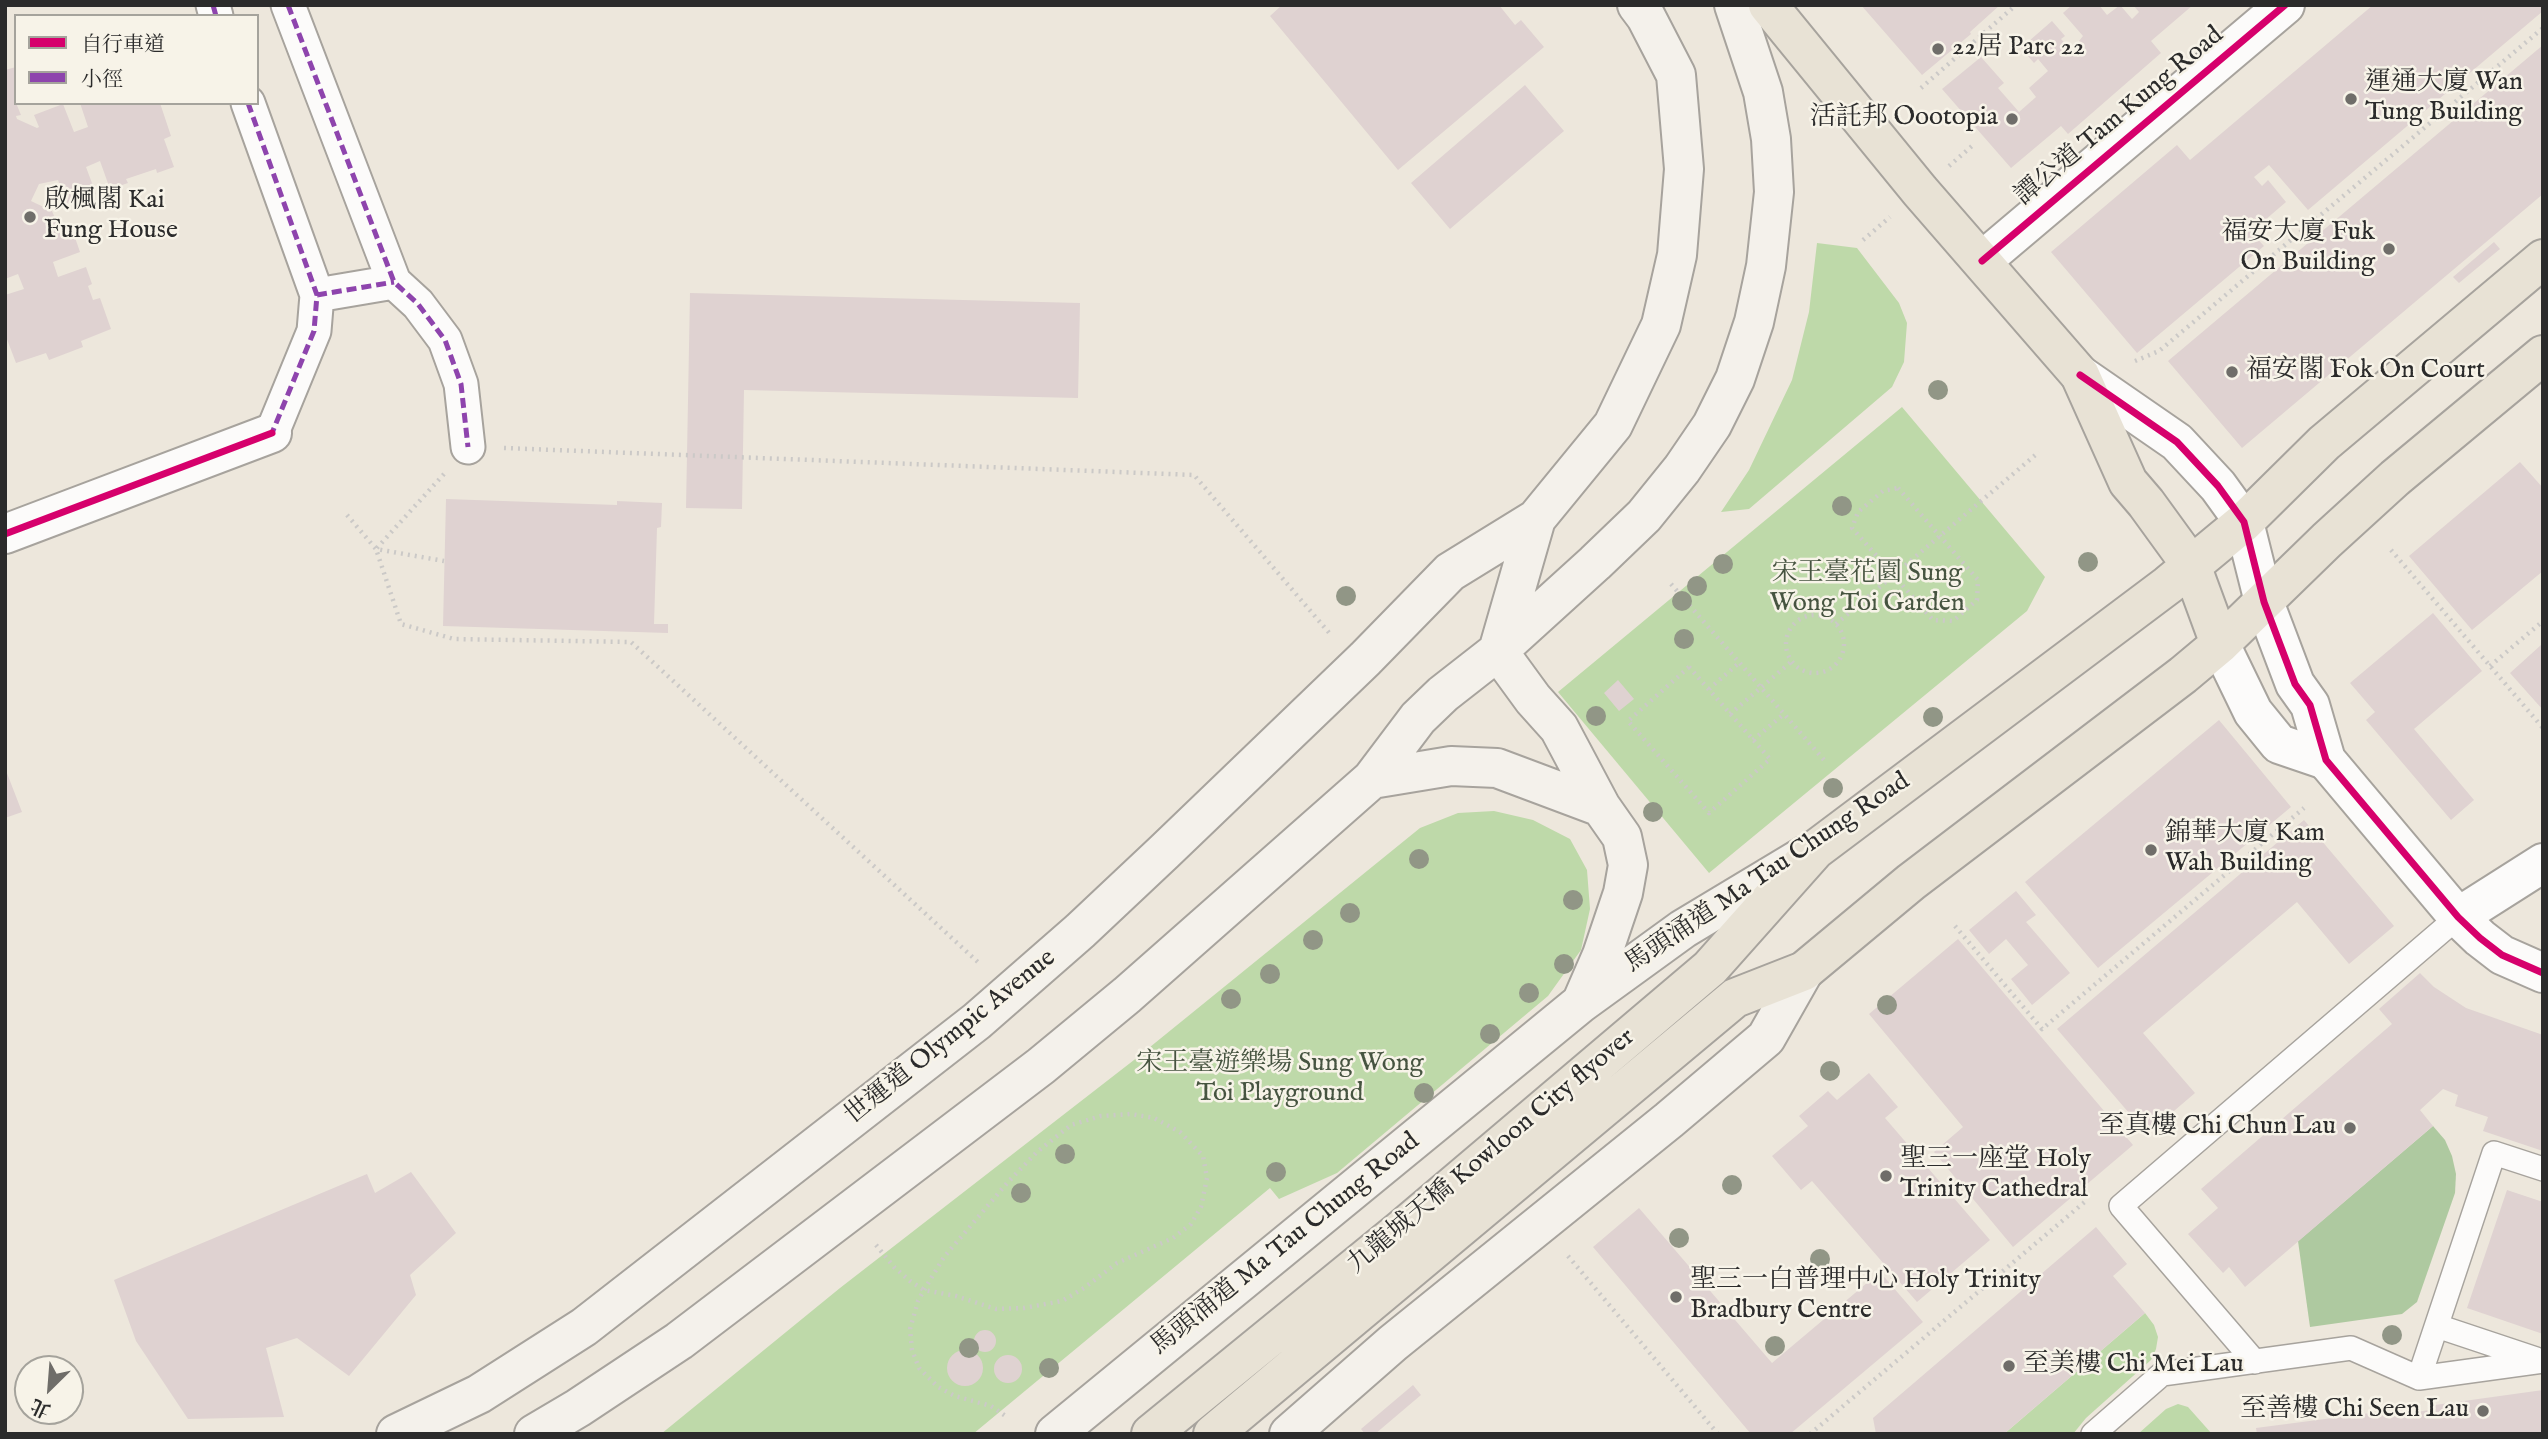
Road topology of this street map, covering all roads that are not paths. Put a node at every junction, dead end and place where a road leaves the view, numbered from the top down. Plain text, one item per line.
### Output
1 (288, 5) edge
2 (1637, 5) edge
3 (1734, 5) edge
4 (1768, 5) edge
5 (2285, 5) edge
6 (249, 105) edge
7 (2543, 259) edge
8 (1982, 261) junction
9 (394, 282) junction
10 (317, 295) junction
11 (2543, 355) edge
12 (2080, 375) junction
13 (272, 433) joint
14 (468, 447) road end
15 (1536, 519) junction
16 (2244, 522) junction
17 (5, 534) edge
18 (2191, 565) junction
19 (2264, 602) junction
20 (2220, 643) junction
21 (1498, 651) junction
22 (2326, 760) junction
23 (1371, 779) junction
24 (1601, 807) junction
25 (1815, 850) junction
26 (2543, 863) edge
27 (2458, 917) junction
28 (1804, 971) junction
29 (2543, 973) edge
30 (1581, 1003) junction
31 (2543, 1169) edge
32 (1413, 1245) junction
33 (2437, 1325) junction
34 (2543, 1361) edge
35 (2255, 1362) junction
36 (2419, 1378) junction
37 (396, 1434) edge
38 (534, 1434) edge
39 (1055, 1434) edge
40 (1151, 1434) edge
41 (1213, 1434) edge
42 (1289, 1434) edge
43 (2093, 1434) edge

1 - 9 street
2 - 15 main road
3 - 21 main road
4 - 8 main road
5 - 8 street, 譚公道 Tam Kung Road
6 - 10 street
7 - 16 main road, 馬頭涌道 Ma Tau Chung Road
8 - 12 main road
9 - 10 street
9 - 14 street
10 - 13 street
11 - 19 main road
12 - 16 street
12 - 18 main road
13 - 17 street
15 - 21 main road
15 - 37 main road, 世運道 Olympic Avenue
16 - 18 main road, 馬頭涌道 Ma Tau Chung Road
16 - 19 street
18 - 20 main road
18 - 25 main road, 馬頭涌道 Ma Tau Chung Road
19 - 20 main road
19 - 22 street
20 - 22 street
20 - 28 main road
21 - 23 main road
21 - 24 main road
22 - 27 street
23 - 24 main road
23 - 38 main road
24 - 30 main road
25 - 30 main road, 馬頭涌道 Ma Tau Chung Road
25 - 32 main road, 九龍城天橋 Kowloon City flyover
26 - 27 street
27 - 29 street
27 - 35 lane
28 - 32 main road, 九龍城天橋 Kowloon City flyover
28 - 42 main road
30 - 39 main road, 馬頭涌道 Ma Tau Chung Road
31 - 33 lane
32 - 40 main road, 九龍城天橋 Kowloon City flyover
32 - 41 main road, 九龍城天橋 Kowloon City flyover
33 - 34 lane
33 - 36 lane
34 - 36 lane
35 - 36 lane
35 - 43 lane

